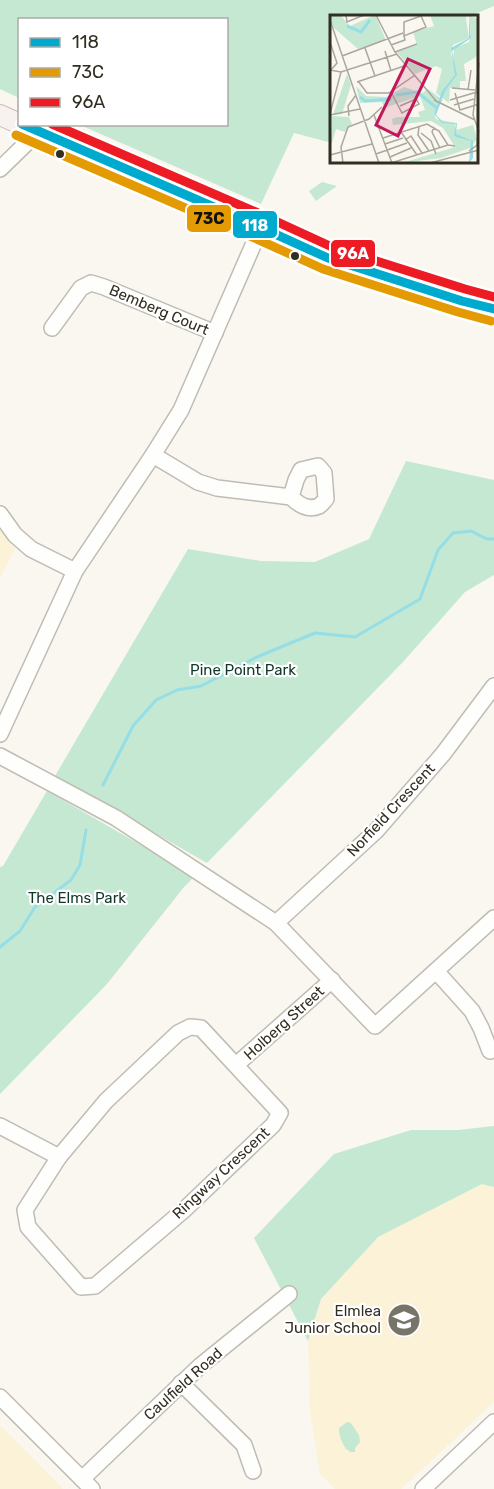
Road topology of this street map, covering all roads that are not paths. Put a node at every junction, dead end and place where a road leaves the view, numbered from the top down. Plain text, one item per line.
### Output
1 (0, 115) edge
2 (18, 123) edge
3 (26, 127) edge
4 (0, 169) edge
5 (263, 229) junction
6 (494, 309) edge
7 (52, 328) dead end
8 (216, 333) junction
9 (153, 455) junction
10 (291, 497) dead end
11 (0, 514) edge
12 (75, 571) junction
13 (494, 686) edge
14 (0, 734) edge
15 (0, 756) edge
16 (494, 918) edge
17 (276, 923) junction
18 (436, 971) junction
19 (332, 980) junction
20 (494, 1050) edge
21 (236, 1065) junction
22 (0, 1126) edge
23 (59, 1157) junction
24 (289, 1294) dead end
25 (181, 1383) junction
26 (0, 1397) edge
27 (494, 1422) edge
28 (253, 1471) dead end
29 (87, 1484) edge
30 (423, 1489) edge

1 - 2 main road
3 - 4 street
3 - 5 main road
5 - 6 main road
5 - 8 street
7 - 8 street, Bemberg Court
8 - 9 street
9 - 10 street
9 - 12 street
11 - 12 street
12 - 14 street
13 - 17 street, Norfield Crescent
15 - 17 street
16 - 18 street
17 - 19 street
18 - 19 street
18 - 20 street
19 - 21 street, Holberg Street
21 - 23 street, Ringway Crescent
21 - 23 street, Ringway Crescent
22 - 23 street
24 - 25 street, Caulfield Road
25 - 28 street
25 - 29 street, Caulfield Road
26 - 29 street
27 - 30 street

